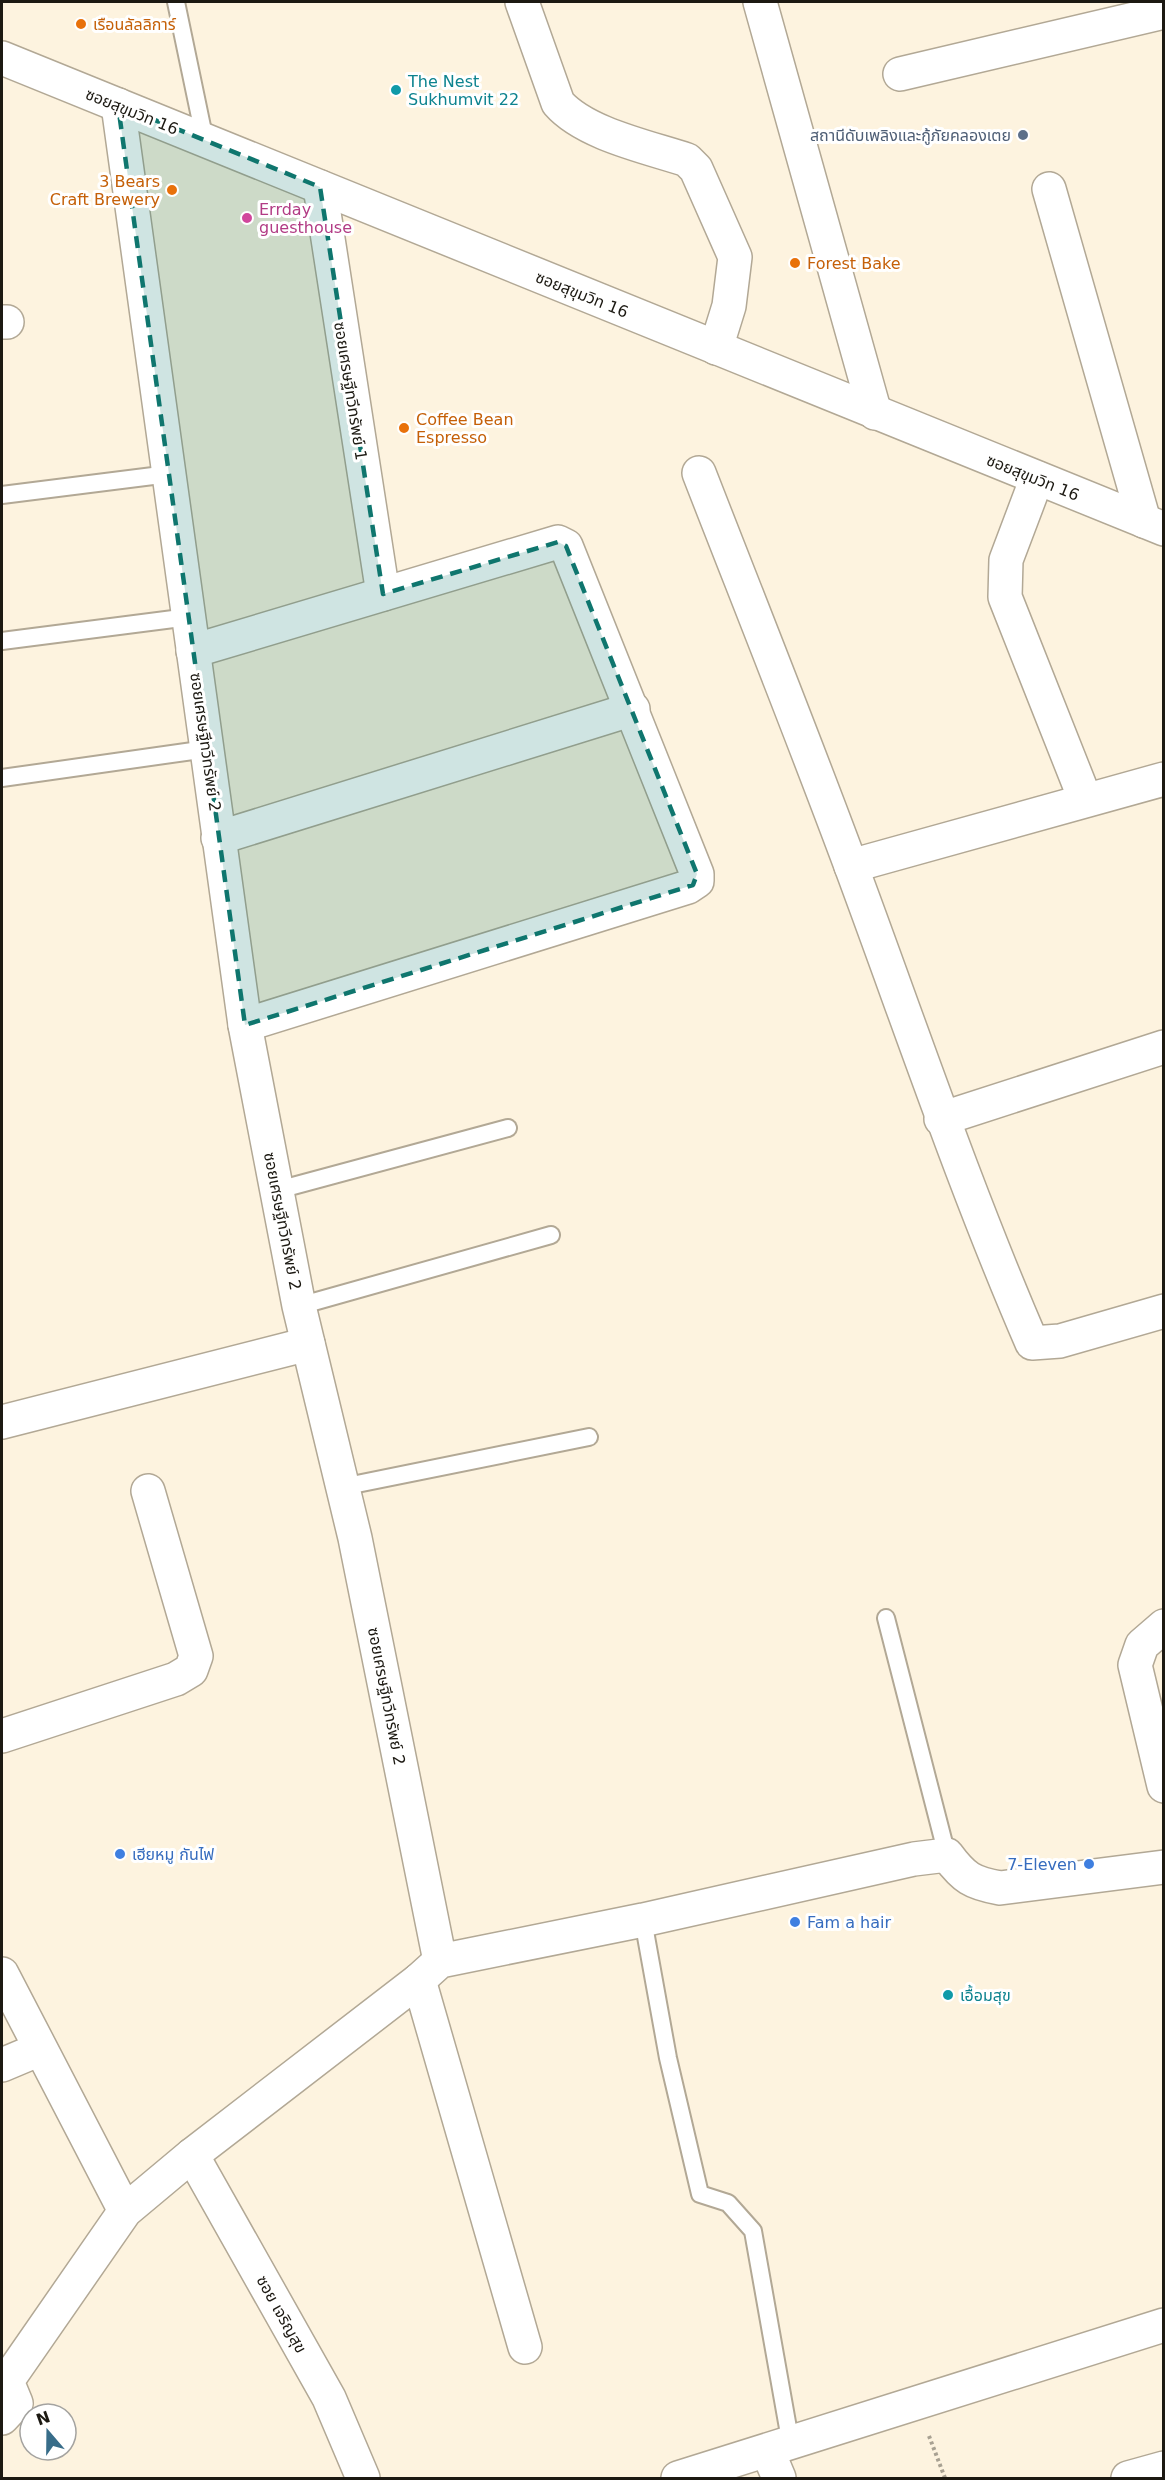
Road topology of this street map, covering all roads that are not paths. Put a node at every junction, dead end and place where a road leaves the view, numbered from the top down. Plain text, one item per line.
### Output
1 (176, 2) edge
2 (522, 2) edge
3 (760, 2) edge
4 (1164, 12) edge
5 (2, 58) edge
6 (900, 74) dead end
7 (118, 105) junction
8 (205, 141) junction
9 (320, 187) junction
10 (1049, 189) dead end
11 (716, 348) junction
12 (875, 413) junction
13 (699, 473) dead end
14 (169, 474) junction
15 (1037, 478) junction
16 (2, 495) edge
17 (1154, 525) edge
18 (383, 594) junction
19 (189, 617) junction
20 (2, 641) edge
21 (194, 651) junction
22 (633, 709) junction
23 (207, 748) junction
24 (2, 778) edge
25 (1164, 778) edge
26 (1085, 799) junction
27 (218, 838) junction
28 (851, 866) junction
29 (244, 1025) junction
30 (1164, 1047) edge
31 (941, 1119) junction
32 (508, 1128) dead end
33 (278, 1190) junction
34 (551, 1234) dead end
35 (299, 1306) junction
36 (1164, 1311) edge
37 (308, 1344) junction
38 (2, 1422) edge
39 (589, 1437) dead end
40 (342, 1487) junction
41 (148, 1491) dead end
42 (886, 1618) dead end
43 (1164, 1626) edge
44 (2, 1736) edge
45 (1164, 1786) edge
46 (947, 1855) junction
47 (1164, 1867) edge
48 (643, 1920) junction
49 (430, 1970) junction
50 (2, 1974) edge
51 (40, 2049) junction
52 (2, 2065) edge
53 (192, 2155) junction
54 (125, 2211) junction
55 (1164, 2325) edge
56 (525, 2348) dead end
57 (2, 2418) edge
58 (779, 2458) edge
59 (1164, 2468) edge
60 (363, 2478) edge
61 (678, 2478) edge
62 (1128, 2478) edge

1 - 8 lane
2 - 11 street
3 - 12 street
4 - 6 street
5 - 7 street, ซอยสุขุมวิท 16
7 - 8 street, ซอยสุขุมวิท 16
7 - 14 street, ซอยเศรษฐีทวีทรัพย์ 2
8 - 9 street, ซอยสุขุมวิท 16
9 - 11 street, ซอยสุขุมวิท 16
9 - 18 street, ซอยเศรษฐีทวีทรัพย์ 1
10 - 17 street
11 - 12 street, ซอยสุขุมวิท 16
12 - 15 street, ซอยสุขุมวิท 16
13 - 28 street
14 - 16 lane
14 - 19 street, ซอยเศรษฐีทวีทรัพย์ 2
15 - 17 street, ซอยสุขุมวิท 16
15 - 26 street
18 - 21 street
18 - 22 street
19 - 20 lane
19 - 21 street, ซอยเศรษฐีทวีทรัพย์ 2
21 - 23 street, ซอยเศรษฐีทวีทรัพย์ 2
22 - 27 street
22 - 29 street
23 - 24 lane
23 - 27 street, ซอยเศรษฐีทวีทรัพย์ 2
25 - 26 street
26 - 28 street
27 - 29 street, ซอยเศรษฐีทวีทรัพย์ 2
28 - 31 street
29 - 33 street, ซอยเศรษฐีทวีทรัพย์ 2
30 - 31 street
31 - 36 street
32 - 33 lane
33 - 35 street, ซอยเศรษฐีทวีทรัพย์ 2
34 - 35 lane
35 - 37 street, ซอยเศรษฐีทวีทรัพย์ 2
37 - 38 street
37 - 40 street, ซอยเศรษฐีทวีทรัพย์ 2
39 - 40 lane
40 - 49 street, ซอยเศรษฐีทวีทรัพย์ 2
41 - 44 street
42 - 46 lane
43 - 45 street
46 - 47 street
46 - 48 street
48 - 49 street
48 - 58 lane
49 - 53 street
49 - 56 street, ซอยเศรษฐีทวีทรัพย์ 2
50 - 51 street
51 - 52 street
51 - 54 street
53 - 54 street
53 - 60 street, ซอย เจริญสุข
54 - 57 street
55 - 58 street
58 - 61 street
59 - 62 street

